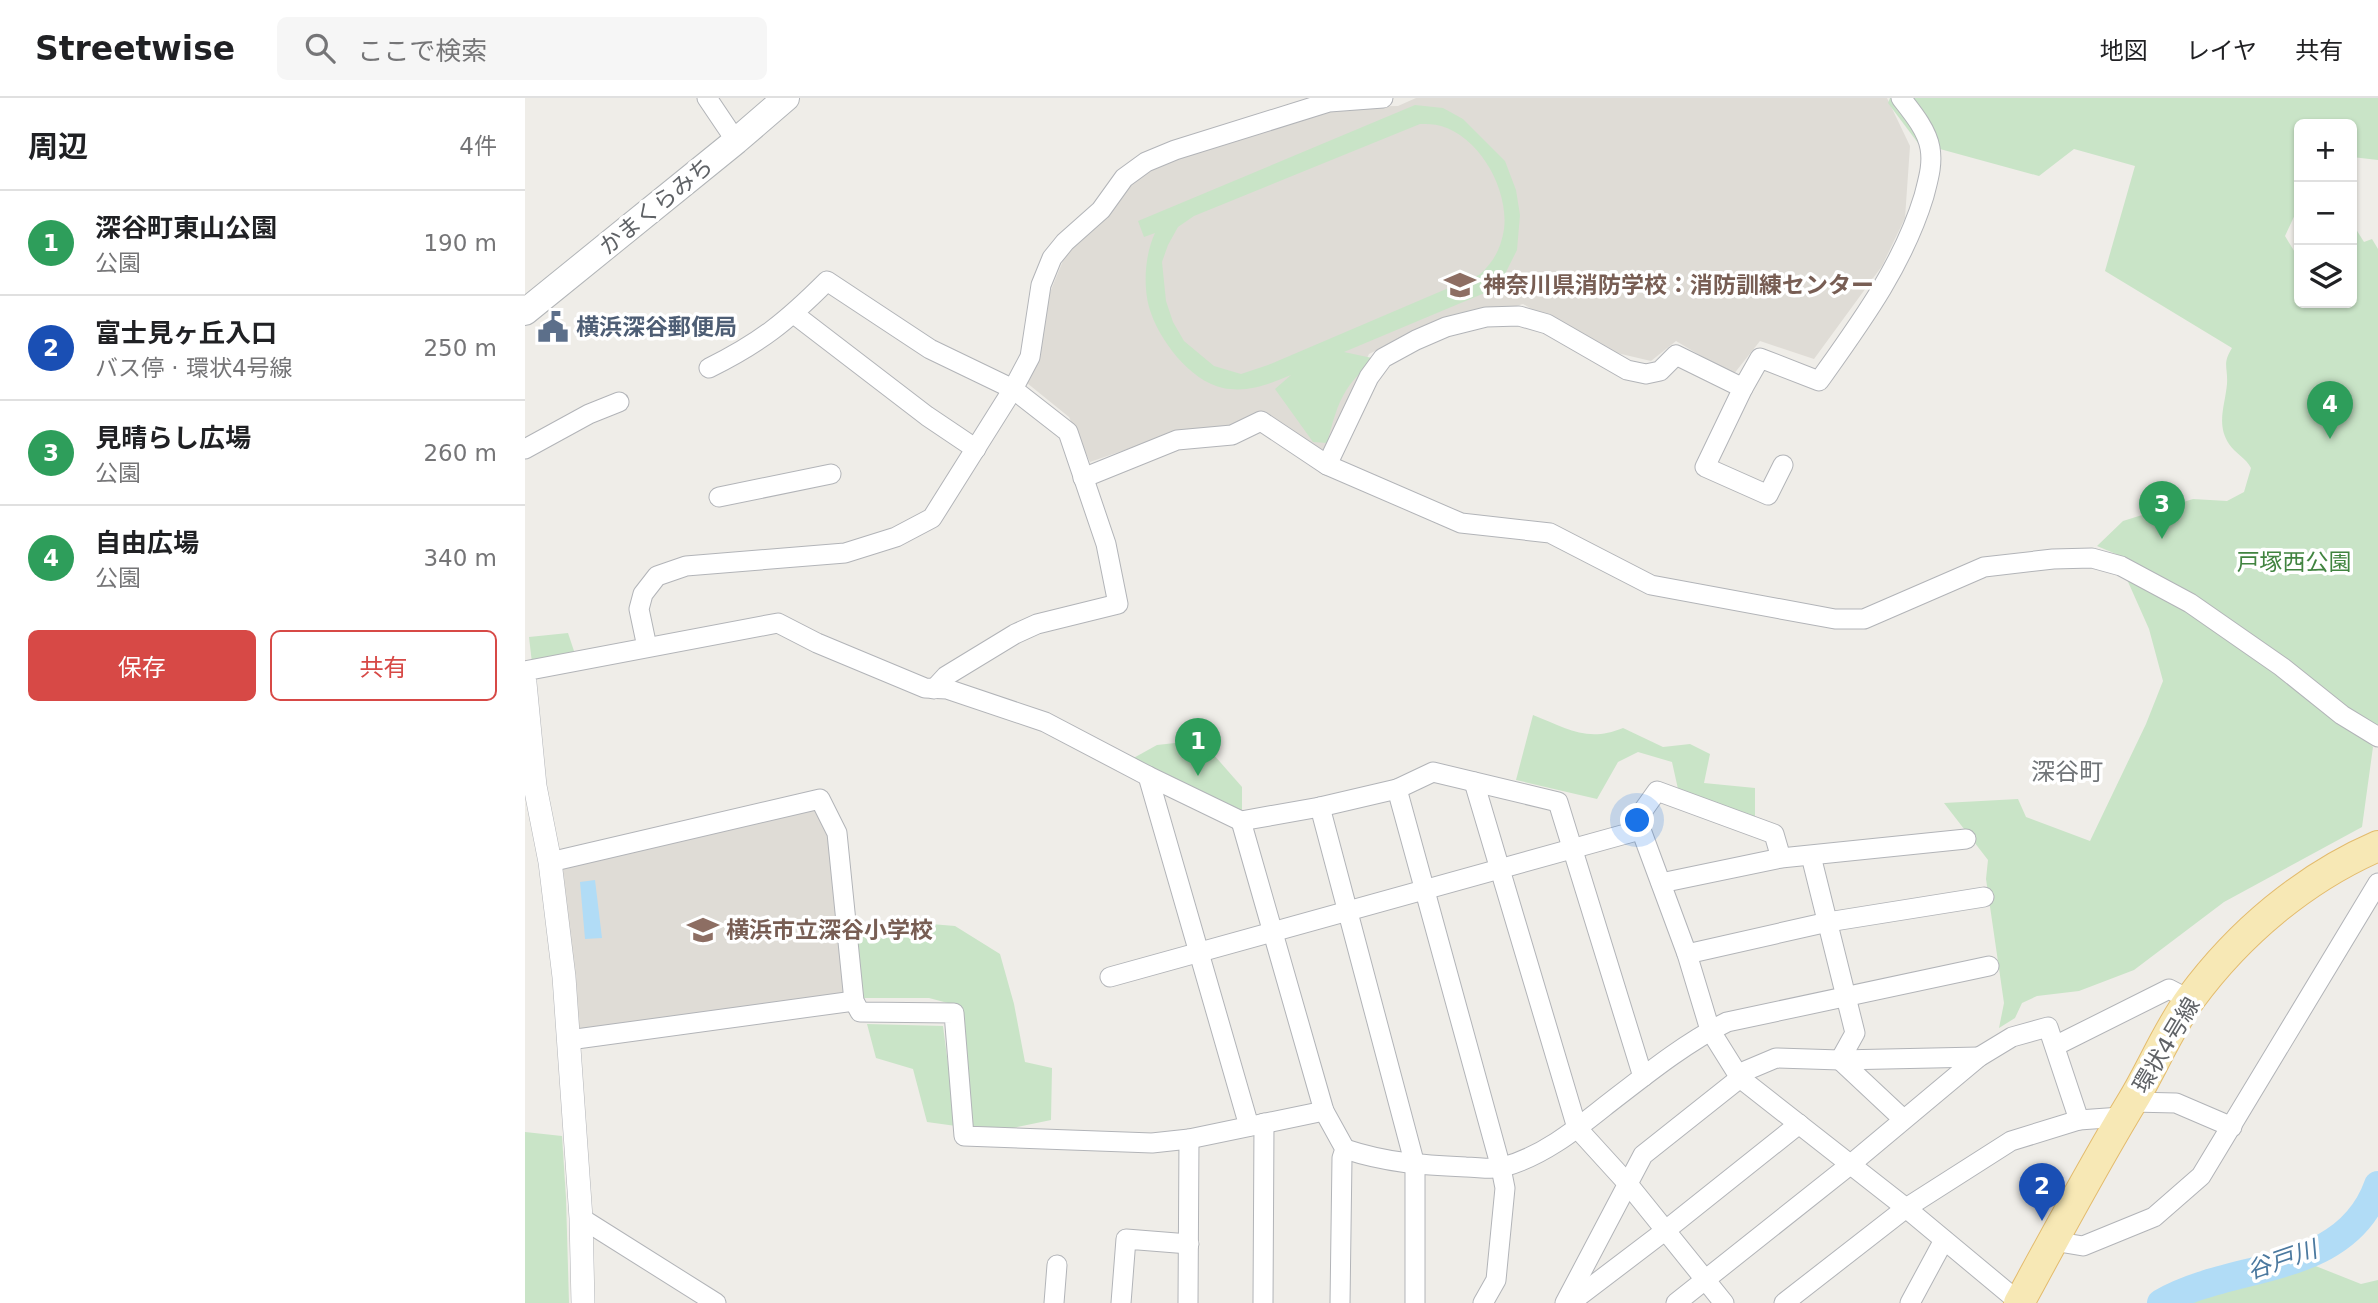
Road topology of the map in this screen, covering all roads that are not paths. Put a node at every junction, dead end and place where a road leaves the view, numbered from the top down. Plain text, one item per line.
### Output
1 (707, 98) edge
2 (786, 98) edge
3 (1383, 98) edge
4 (1901, 98) edge
5 (736, 141) junction
6 (525, 312) edge
7 (795, 314) junction
8 (709, 368) dead end
9 (1743, 388) junction
10 (1013, 389) junction
11 (619, 402) dead end
12 (525, 449) edge
13 (976, 449) junction
14 (1327, 465) junction
15 (1783, 465) dead end
16 (831, 474) dead end
17 (1083, 478) junction
18 (719, 497) dead end
19 (647, 647) junction
20 (525, 671) edge
21 (525, 683) edge
22 (934, 689) junction
23 (2378, 737) edge
24 (1148, 776) junction
25 (1474, 782) junction
26 (1397, 789) junction
27 (1320, 807) junction
28 (1241, 821) junction
29 (1640, 830) junction
30 (1966, 839) dead end
31 (2378, 846) edge
32 (1572, 848) junction
33 (1811, 856) junction
34 (1781, 858) junction
35 (550, 862) junction
36 (1500, 869) junction
37 (1661, 883) junction
38 (2378, 883) edge
39 (1424, 890) junction
40 (1984, 897) dead end
41 (1348, 911) junction
42 (1828, 922) junction
43 (1272, 932) junction
44 (1199, 952) junction
45 (1687, 954) junction
46 (1989, 966) dead end
47 (1110, 977) dead end
48 (1847, 995) junction
49 (2190, 1000) junction
50 (854, 1001) junction
51 (1710, 1030) junction
52 (569, 1040) junction
53 (2055, 1045) junction
54 (1979, 1057) junction
55 (1840, 1060) junction
56 (1739, 1076) junction
57 (1643, 1077) junction
58 (2127, 1109) junction
59 (1324, 1111) junction
60 (1903, 1119) junction
61 (2079, 1120) junction
62 (1799, 1124) junction
63 (1257, 1125) junction
64 (2232, 1127) junction
65 (1577, 1128) junction
66 (1189, 1139) junction
67 (1345, 1149) junction
68 (1851, 1164) junction
69 (1416, 1165) junction
70 (1501, 1168) junction
71 (1629, 1184) junction
72 (1906, 1208) junction
73 (581, 1218) junction
74 (1666, 1230) junction
75 (1944, 1240) junction
76 (2053, 1241) junction
77 (1189, 1244) junction
78 (1056, 1265) dead end
79 (1705, 1280) junction
80 (583, 1303) edge
81 (716, 1303) edge
82 (1054, 1303) edge
83 (1121, 1303) edge
84 (1188, 1303) edge
85 (1263, 1303) edge
86 (1341, 1303) edge
87 (1415, 1303) edge
88 (1483, 1303) edge
89 (1567, 1303) edge
90 (1676, 1303) edge
91 (1724, 1303) edge
92 (1784, 1303) edge
93 (1910, 1303) edge
94 (2019, 1303) edge

1 - 5 street
2 - 5 main road, かまくらみち
3 - 10 street
4 - 9 street
5 - 6 main road, かまくらみち
7 - 8 street
7 - 10 street
7 - 13 street
9 - 14 street
9 - 15 street
10 - 13 street
10 - 17 street
11 - 12 street
13 - 19 street
14 - 17 street
14 - 23 street
16 - 18 street
17 - 22 street
19 - 20 street
19 - 22 street
21 - 35 street
22 - 24 street
24 - 28 street
24 - 44 street
25 - 26 street
25 - 32 street
25 - 36 street
26 - 27 street
26 - 39 street
27 - 28 street
27 - 41 street
28 - 43 street
29 - 32 street
29 - 34 street
29 - 37 street
30 - 33 street
31 - 49 main road, 環状4号線
32 - 36 street
32 - 57 street
33 - 34 street
33 - 42 street
34 - 37 street
35 - 50 street
35 - 52 street
36 - 39 street
36 - 65 street
37 - 45 street
38 - 64 street
39 - 41 street
39 - 70 street
40 - 42 street
41 - 43 street
41 - 69 street
42 - 45 street
42 - 48 street
43 - 44 street
43 - 59 street
44 - 47 street
44 - 63 street
45 - 51 street
46 - 48 street
48 - 51 street
48 - 55 street
49 - 53 street
49 - 58 main road, 環状4号線
50 - 52 street
50 - 66 street
51 - 56 street
51 - 57 street
52 - 73 street
53 - 54 street
53 - 61 street
54 - 55 street
54 - 60 street
55 - 56 street
55 - 60 street
56 - 62 street
56 - 71 street
57 - 65 street
58 - 61 street
58 - 64 street
58 - 76 main road, 環状4号線
59 - 63 street
59 - 67 street
60 - 68 street
61 - 72 street
62 - 68 street
62 - 74 street
63 - 66 street
63 - 85 street
64 - 76 street
65 - 70 street
65 - 71 street
66 - 77 street
67 - 69 street
67 - 86 street
68 - 72 street
68 - 79 street
69 - 70 street
69 - 87 street
70 - 88 street
71 - 74 street
71 - 89 street
72 - 75 street
72 - 92 street
73 - 80 street
73 - 81 street
74 - 79 street
74 - 89 street
75 - 93 street
75 - 94 street
76 - 94 main road, 環状4号線
77 - 83 street
77 - 84 street
78 - 82 street
79 - 90 street
79 - 91 street

